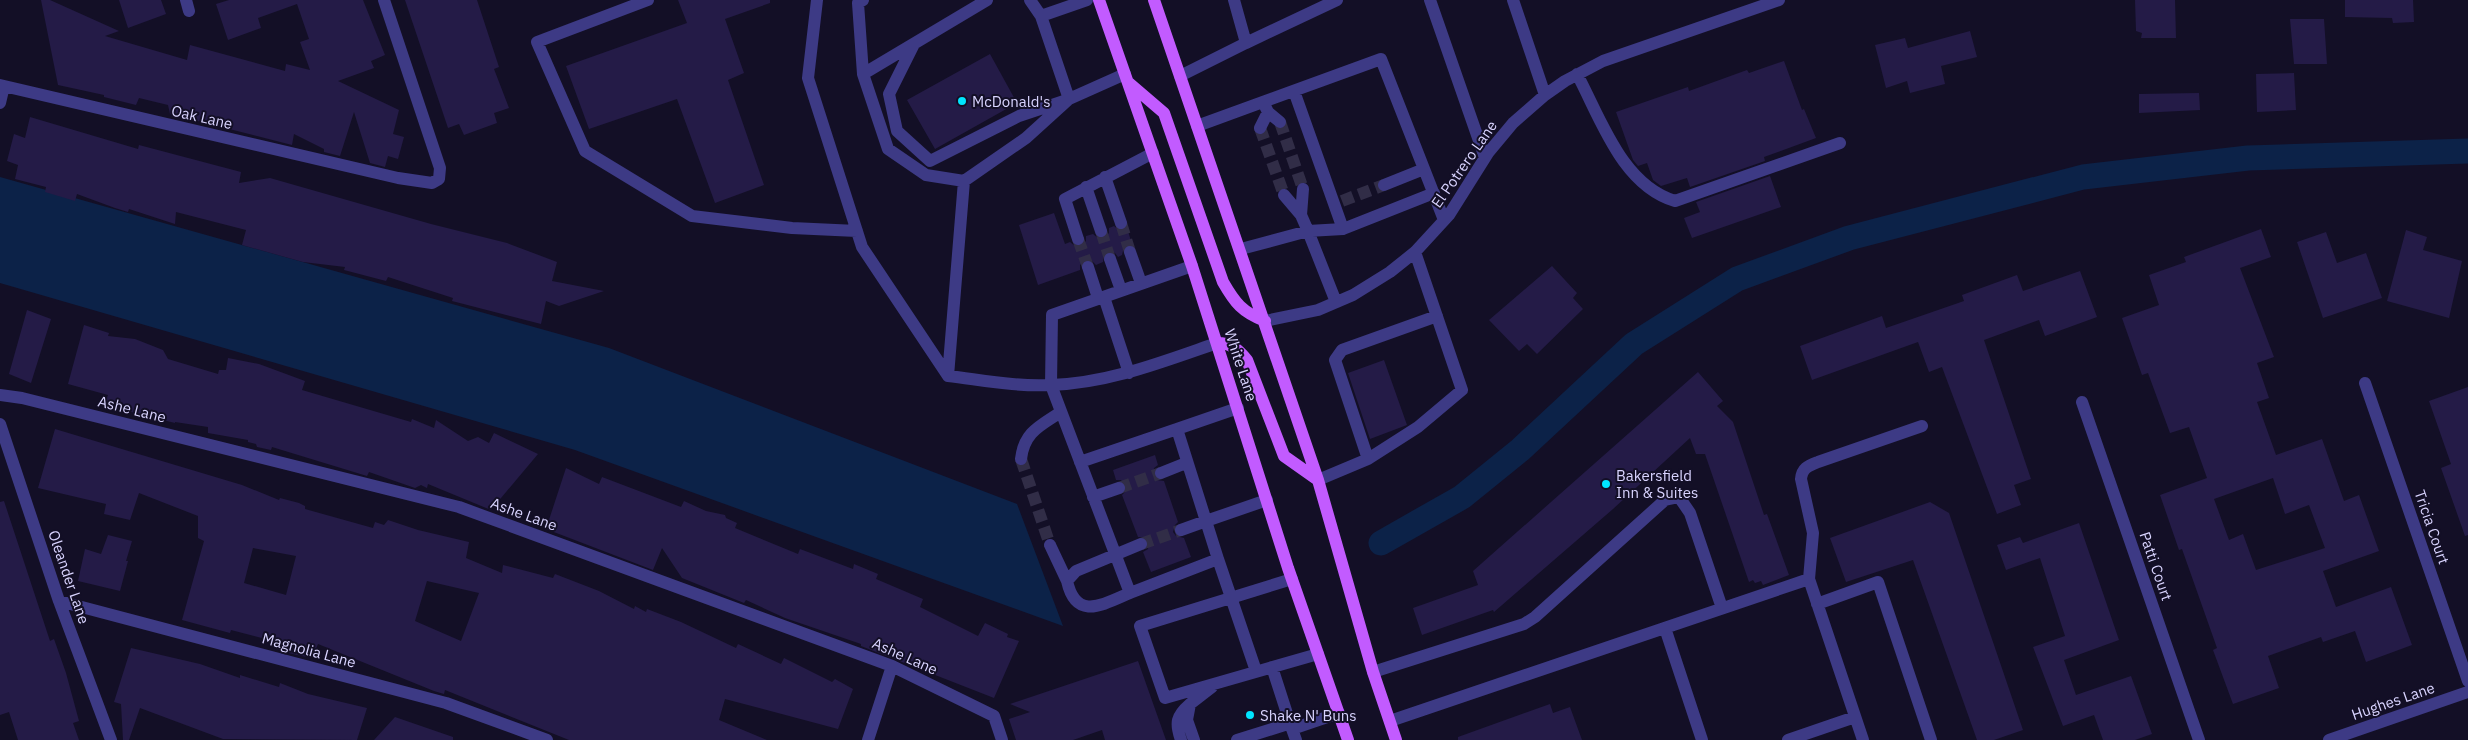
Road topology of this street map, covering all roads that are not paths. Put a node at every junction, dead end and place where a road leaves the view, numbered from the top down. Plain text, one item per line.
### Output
1 (384, 0) edge
2 (648, 0) edge
3 (817, 0) edge
4 (863, 0) edge
5 (987, 0) edge
6 (1030, 0) edge
7 (1086, 0) edge
8 (1099, 0) edge
9 (1154, 0) edge
10 (1234, 0) edge
11 (1337, 0) edge
12 (1430, 0) edge
13 (1513, 0) edge
14 (1779, 0) edge
15 (1041, 16) junction
16 (1246, 42) junction
17 (914, 44) junction
18 (863, 74) junction
19 (1578, 74) junction
20 (1180, 76) junction
21 (1127, 79) junction
22 (2, 86) edge
23 (1294, 91) junction
24 (1545, 95) junction
25 (1069, 99) junction
26 (0, 103) edge
27 (1265, 107) junction
28 (1280, 122) tunnel mouth
29 (1197, 126) junction
30 (1260, 128) tunnel mouth
31 (1840, 143) dead end
32 (1153, 153) junction
33 (1485, 158) junction
34 (1424, 169) junction
35 (1105, 177) junction
36 (964, 180) junction
37 (1384, 185) tunnel mouth
38 (1086, 187) junction
39 (1303, 189) tunnel mouth
40 (1434, 193) junction
41 (1284, 195) tunnel mouth
42 (1301, 215) junction
43 (1444, 220) junction
44 (1121, 223) tunnel mouth
45 (1343, 228) junction
46 (857, 231) junction
47 (1101, 231) tunnel mouth
48 (1308, 231) junction
49 (1078, 239) tunnel mouth
50 (1241, 249) junction
51 (1130, 252) tunnel mouth
52 (1415, 252) junction
53 (1110, 260) tunnel mouth
54 (1192, 266) junction
55 (1088, 267) tunnel mouth
56 (1141, 283) junction
57 (1121, 290) junction
58 (1101, 297) junction
59 (1336, 302) junction
60 (1437, 316) junction
61 (1265, 321) junction
62 (1217, 344) junction
63 (1129, 373) junction
64 (948, 376) junction
65 (2365, 383) dead end
66 (1051, 385) junction
67 (0, 395) edge
68 (2082, 402) dead end
69 (1238, 408) junction
70 (1061, 412) junction
71 (0, 424) edge
72 (1922, 426) dead end
73 (1177, 429) junction
74 (1021, 459) tunnel mouth
75 (1368, 459) junction
76 (1080, 462) junction
77 (1186, 463) junction
78 (1161, 473) tunnel mouth
79 (1318, 480) junction
80 (1119, 488) tunnel mouth
81 (1093, 497) junction
82 (1267, 500) junction
83 (1206, 521) junction
84 (1181, 530) tunnel mouth
85 (1141, 544) tunnel mouth
86 (1050, 545) tunnel mouth
87 (1115, 555) junction
88 (1218, 558) junction
89 (1292, 579) junction
90 (1809, 579) junction
91 (1067, 581) junction
92 (1130, 594) junction
93 (1231, 598) junction
94 (59, 601) junction
95 (1817, 604) junction
96 (1722, 608) junction
97 (1665, 628) junction
98 (1318, 654) junction
99 (892, 666) junction
100 (1272, 667) junction
101 (1256, 671) junction
102 (1373, 672) junction
103 (2468, 681) edge
104 (1218, 683) junction
105 (2468, 692) edge
106 (1190, 704) junction
107 (1339, 713) junction
108 (1855, 717) junction
109 (1390, 721) junction
110 (1293, 730) edge
111 (2362, 735) edge
112 (111, 740) edge
113 (546, 740) edge
114 (868, 740) edge
115 (1002, 740) edge
116 (1181, 740) edge
117 (1194, 740) edge
118 (1237, 740) edge
119 (1348, 740) edge
120 (1396, 740) edge
121 (1702, 740) edge
122 (1788, 740) edge
123 (1862, 740) edge
124 (1931, 740) edge
125 (2199, 740) edge
126 (2329, 740) edge

1 - 22 street, Oak Lane
2 - 46 street
3 - 46 street
4 - 18 street
5 - 17 street
6 - 15 street
7 - 15 street
8 - 21 main road, White Lane
9 - 20 main road
10 - 16 street
11 - 16 street
12 - 33 street
13 - 24 street
14 - 19 street, El Potrero Lane
15 - 25 street
16 - 20 street
17 - 18 street
17 - 25 street
18 - 36 street
19 - 24 street, El Potrero Lane
19 - 31 street
20 - 29 main road
21 - 25 street
21 - 32 main road, White Lane
21 - 61 main road
22 - 26 street
23 - 27 street
23 - 34 street
23 - 45 street
24 - 33 street, El Potrero Lane
25 - 36 street
27 - 28 street
27 - 29 street
27 - 30 street
29 - 50 main road
32 - 35 street
32 - 54 main road, White Lane
33 - 43 street, El Potrero Lane
34 - 37 street
34 - 40 street
35 - 38 street
35 - 44 street
36 - 64 street
38 - 47 street
38 - 49 street
39 - 42 street
40 - 43 street
40 - 45 street
41 - 42 street
42 - 48 street
43 - 52 street, El Potrero Lane
45 - 48 street
46 - 64 street
48 - 50 street
48 - 59 street
50 - 61 main road
51 - 56 street
52 - 59 street, El Potrero Lane
52 - 60 street
53 - 57 street
54 - 56 street
54 - 62 main road, White Lane
55 - 58 street
56 - 57 street
57 - 58 street
58 - 63 street
58 - 66 street
59 - 61 street, El Potrero Lane
60 - 75 street
60 - 75 street
61 - 79 main road
62 - 63 street
62 - 69 main road, White Lane
62 - 79 main road
63 - 66 street
64 - 66 street
65 - 103 street, Tricia Court
66 - 70 street
67 - 99 street, Ashe Lane
68 - 125 street, Patti Court
69 - 73 street
69 - 82 main road, White Lane
70 - 74 street
70 - 76 street
71 - 94 street, Oleander Lane
72 - 90 street
73 - 76 street
73 - 77 street
75 - 79 street
76 - 81 street
77 - 78 street
77 - 83 street
79 - 102 main road
80 - 81 street
81 - 87 street
82 - 83 street
82 - 89 main road, White Lane
83 - 84 street
83 - 88 street
85 - 87 street
86 - 91 street
87 - 91 street
87 - 92 street
88 - 92 street
88 - 93 street
89 - 93 street
89 - 98 main road, White Lane
90 - 95 street
90 - 96 street
91 - 92 street
93 - 101 street
93 - 104 street
94 - 112 street, Oleander Lane
94 - 113 street, Magnolia Lane
95 - 108 street
95 - 124 street
96 - 97 street
96 - 102 street
97 - 109 street
97 - 121 street
98 - 100 street
98 - 107 main road, White Lane
99 - 114 street
99 - 115 street, Ashe Lane
100 - 101 street
100 - 110 street
101 - 104 street
102 - 109 main road
104 - 106 street
105 - 111 street, Hughes Lane
106 - 116 street
106 - 117 street
107 - 110 street
107 - 119 main road, White Lane
108 - 122 street
108 - 123 street
109 - 120 main road
110 - 118 street
111 - 126 street, Hughes Lane

